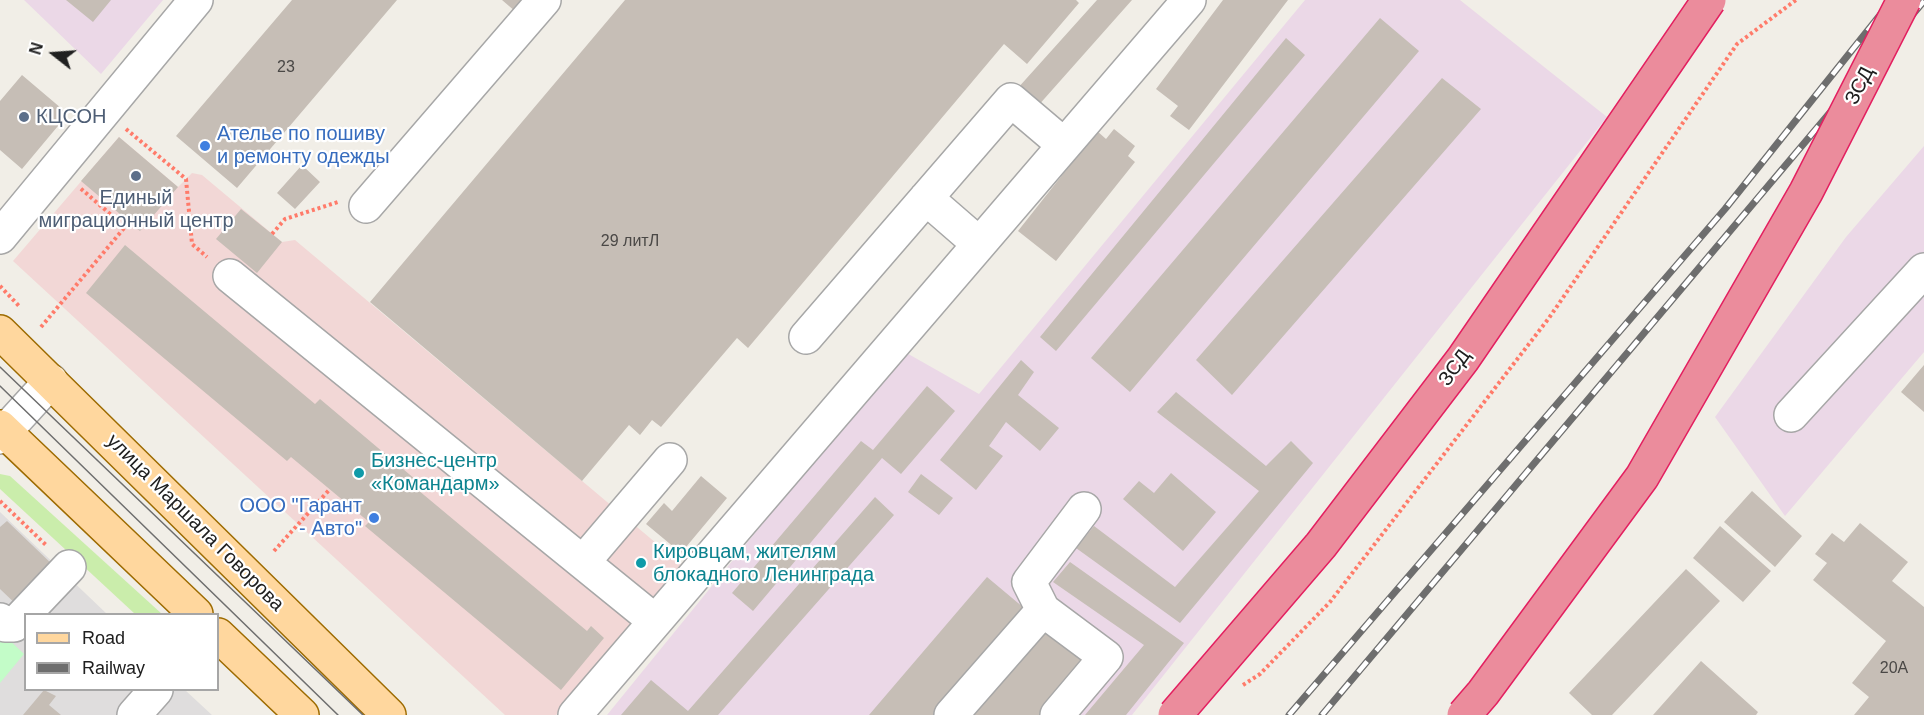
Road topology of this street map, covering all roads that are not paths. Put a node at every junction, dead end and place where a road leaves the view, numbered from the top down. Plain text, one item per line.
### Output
1 (196, 0) edge
2 (544, 0) edge
3 (1189, 0) edge
4 (1709, 0) edge
5 (1904, 0) edge
6 (1064, 146) junction
7 (926, 198) junction
8 (366, 206) road end
9 (0, 237) edge
10 (979, 244) junction
11 (1924, 270) edge
12 (230, 276) road end
13 (0, 332) edge
14 (806, 337) dead end
15 (51, 381) junction
16 (1791, 415) dead end
17 (2, 432) edge
18 (670, 460) dead end
19 (1084, 509) dead end
20 (584, 561) junction
21 (69, 567) road end
22 (1043, 610) junction
23 (25, 613) edge
24 (194, 613) edge
25 (24, 614) edge
26 (0, 620) edge
27 (656, 621) junction
28 (219, 636) edge
29 (155, 691) edge
30 (134, 715) edge
31 (302, 715) edge
32 (389, 715) edge
33 (575, 715) edge
34 (951, 715) edge
35 (1057, 715) edge
36 (1175, 715) edge
37 (1464, 715) edge

1 - 9 street
2 - 8 street
3 - 6 street
4 - 36 highway, ЗСД, bridge
5 - 37 highway, ЗСД, bridge
6 - 7 street
6 - 10 street
7 - 10 street
7 - 14 street
10 - 27 street
11 - 16 street
12 - 20 street
13 - 15 main road, улица Маршала Говорова
15 - 17 street
15 - 32 main road, улица Маршала Говорова
17 - 24 main road
18 - 20 street
19 - 22 street
20 - 27 street
21 - 23 street
22 - 34 street
22 - 35 street
25 - 26 street
27 - 33 street
28 - 31 main road
29 - 30 street

